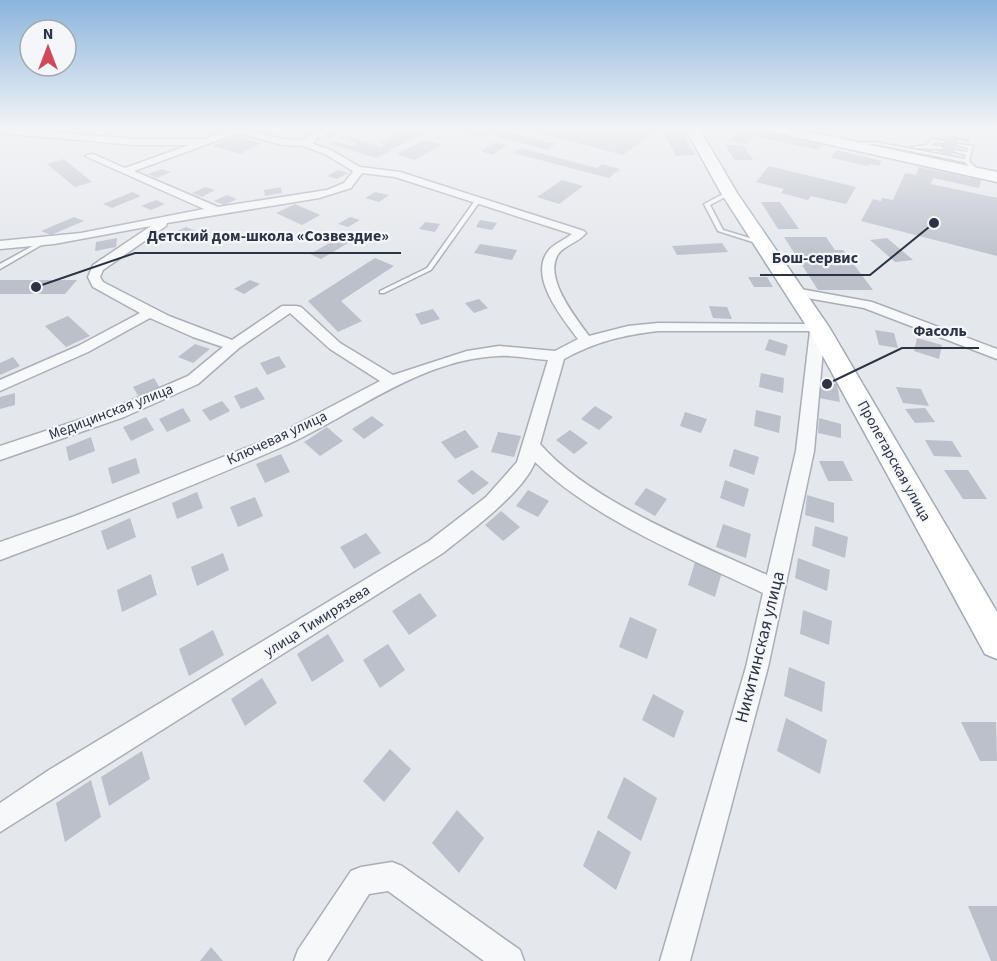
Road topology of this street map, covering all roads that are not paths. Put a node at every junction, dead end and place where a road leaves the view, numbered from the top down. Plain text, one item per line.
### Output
1 (129, 173) edge
2 (357, 173) edge
3 (385, 173) edge
4 (719, 173) edge
5 (978, 173) edge
6 (997, 177) edge
7 (478, 200) junction
8 (216, 211) junction
9 (172, 218) junction
10 (40, 244) junction
11 (0, 245) edge
12 (0, 267) edge
13 (382, 292) dead end
14 (795, 292) junction
15 (151, 312) junction
16 (818, 327) junction
17 (586, 341) junction
18 (234, 345) junction
19 (997, 354) edge
20 (557, 356) junction
21 (392, 381) junction
22 (0, 386) edge
23 (530, 445) junction
24 (0, 453) edge
25 (0, 551) edge
26 (775, 588) junction
27 (997, 643) edge
28 (0, 819) edge
29 (309, 961) edge
30 (509, 961) edge
31 (675, 961) edge

1 - 8 street
2 - 8 street
3 - 7 street
4 - 14 main road, Пролетарская улица
5 - 6 main road
7 - 13 lane
7 - 17 street
8 - 9 street
9 - 10 street
9 - 15 street
10 - 11 street
10 - 12 lane
14 - 16 main road, Пролетарская улица
14 - 19 street
15 - 18 street
15 - 22 street
16 - 17 street
16 - 26 street, Никитинская улица
16 - 27 main road, Пролетарская улица
17 - 20 street
18 - 21 street, Медицинская улица
18 - 24 street, Медицинская улица
20 - 21 street, Ключевая улица
20 - 23 street, улица Тимирязева
21 - 25 street, Ключевая улица
23 - 26 street
23 - 28 street, улица Тимирязева
26 - 31 street, Никитинская улица
29 - 30 street

